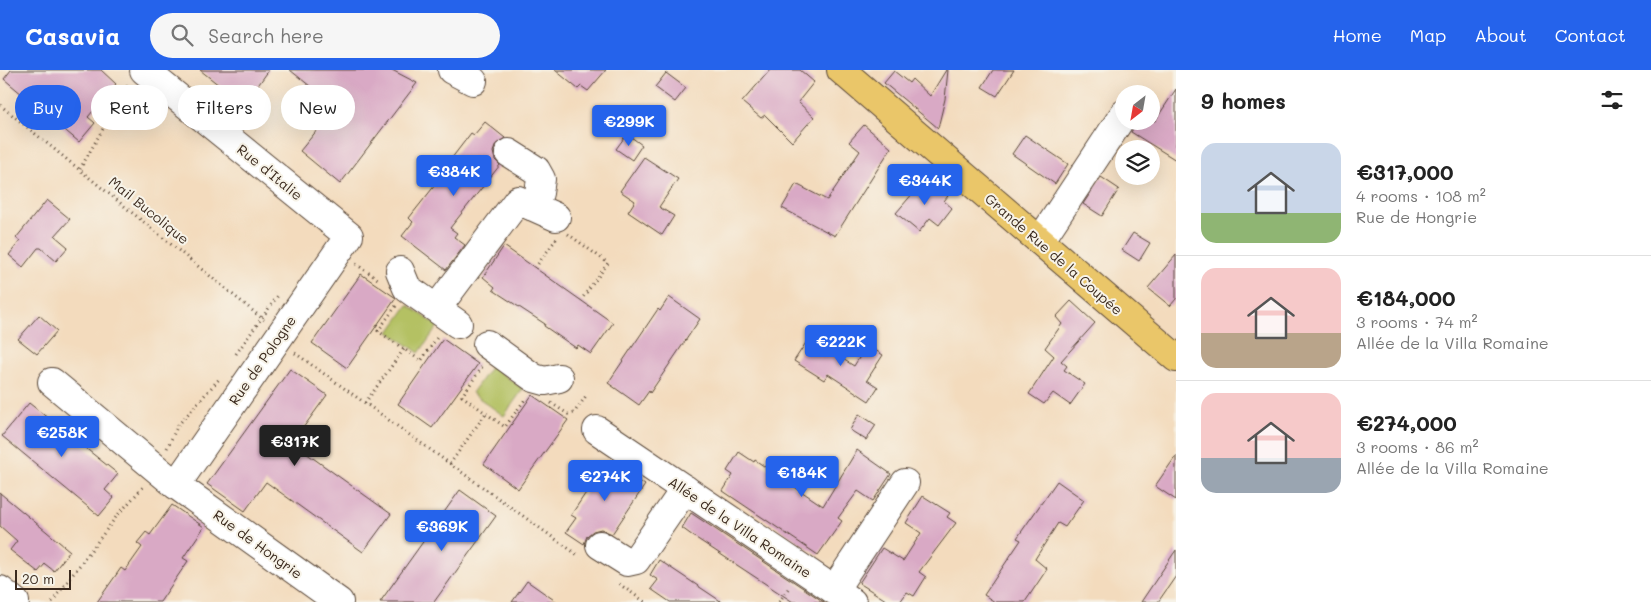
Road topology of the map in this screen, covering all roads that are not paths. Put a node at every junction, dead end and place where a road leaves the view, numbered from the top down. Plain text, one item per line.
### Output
1 (841, 70) edge
2 (138, 74) edge
3 (1115, 128) edge
4 (509, 152) dead end
5 (530, 206) junction
6 (556, 217) dead end
7 (349, 236) joint
8 (1040, 242) junction
9 (400, 271) dead end
10 (443, 300) dead end
11 (449, 329) road end
12 (485, 355) road end
13 (1176, 358) edge
14 (559, 378) dead end
15 (52, 382) dead end
16 (597, 430) dead end
17 (166, 477) junction
18 (905, 483) dead end
19 (685, 489) junction
20 (600, 545) dead end
21 (0, 590) edge
22 (843, 596) edge
23 (15, 602) edge
24 (339, 602) edge

1 - 8 main road, Grande Rue de la Coupée
2 - 7 street, Rue d'Italie
3 - 8 street
4 - 5 street
5 - 6 street
5 - 10 street
7 - 17 street, Rue de Pologne
8 - 13 main road, Grande Rue de la Coupée
9 - 11 street
12 - 14 street
15 - 17 street, Rue de Hongrie
16 - 19 street, Allée de la Villa Romaine
17 - 24 street, Rue de Hongrie
18 - 22 street, Allée de la Villa Romaine
19 - 20 street
19 - 22 street, Allée de la Villa Romaine
21 - 23 street

